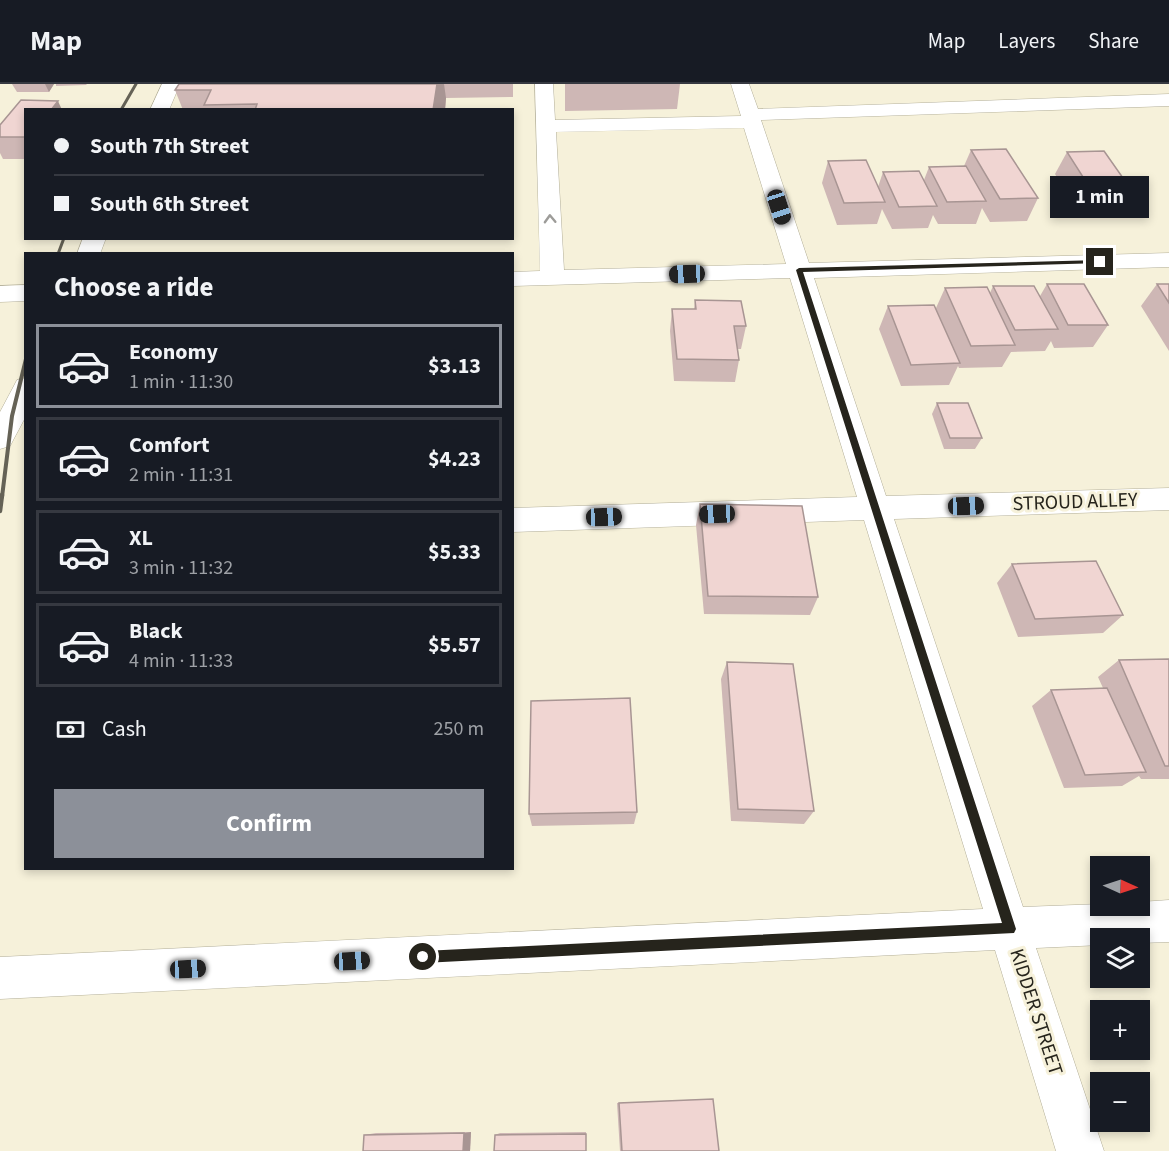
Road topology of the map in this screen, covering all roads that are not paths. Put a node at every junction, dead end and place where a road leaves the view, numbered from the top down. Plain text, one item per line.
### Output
1 (171, 84) edge
2 (544, 84) edge
3 (740, 84) edge
4 (1169, 100) edge
5 (160, 108) edge
6 (751, 119) junction
7 (547, 126) junction
8 (1169, 260) edge
9 (799, 270) junction
10 (552, 278) junction
11 (514, 279) edge
12 (24, 293) edge
13 (0, 294) edge
14 (24, 391) edge
15 (0, 439) edge
16 (1169, 499) edge
17 (876, 509) junction
18 (514, 520) edge
19 (1169, 921) edge
20 (1010, 929) junction
21 (0, 978) edge
22 (1080, 1151) edge

1 - 5 street
2 - 7 street
3 - 6 street, KIDDER STREET
4 - 6 street
6 - 7 street
6 - 9 street, KIDDER STREET
10 -> 7 street
8 - 9 street
9 - 10 street
9 - 17 street, KIDDER STREET
10 - 11 street
12 - 13 street
14 - 15 street
16 - 17 street, STROUD ALLEY
17 - 18 street, STROUD ALLEY
17 - 20 street, KIDDER STREET
19 - 20 street
20 - 21 street
20 - 22 street, KIDDER STREET

